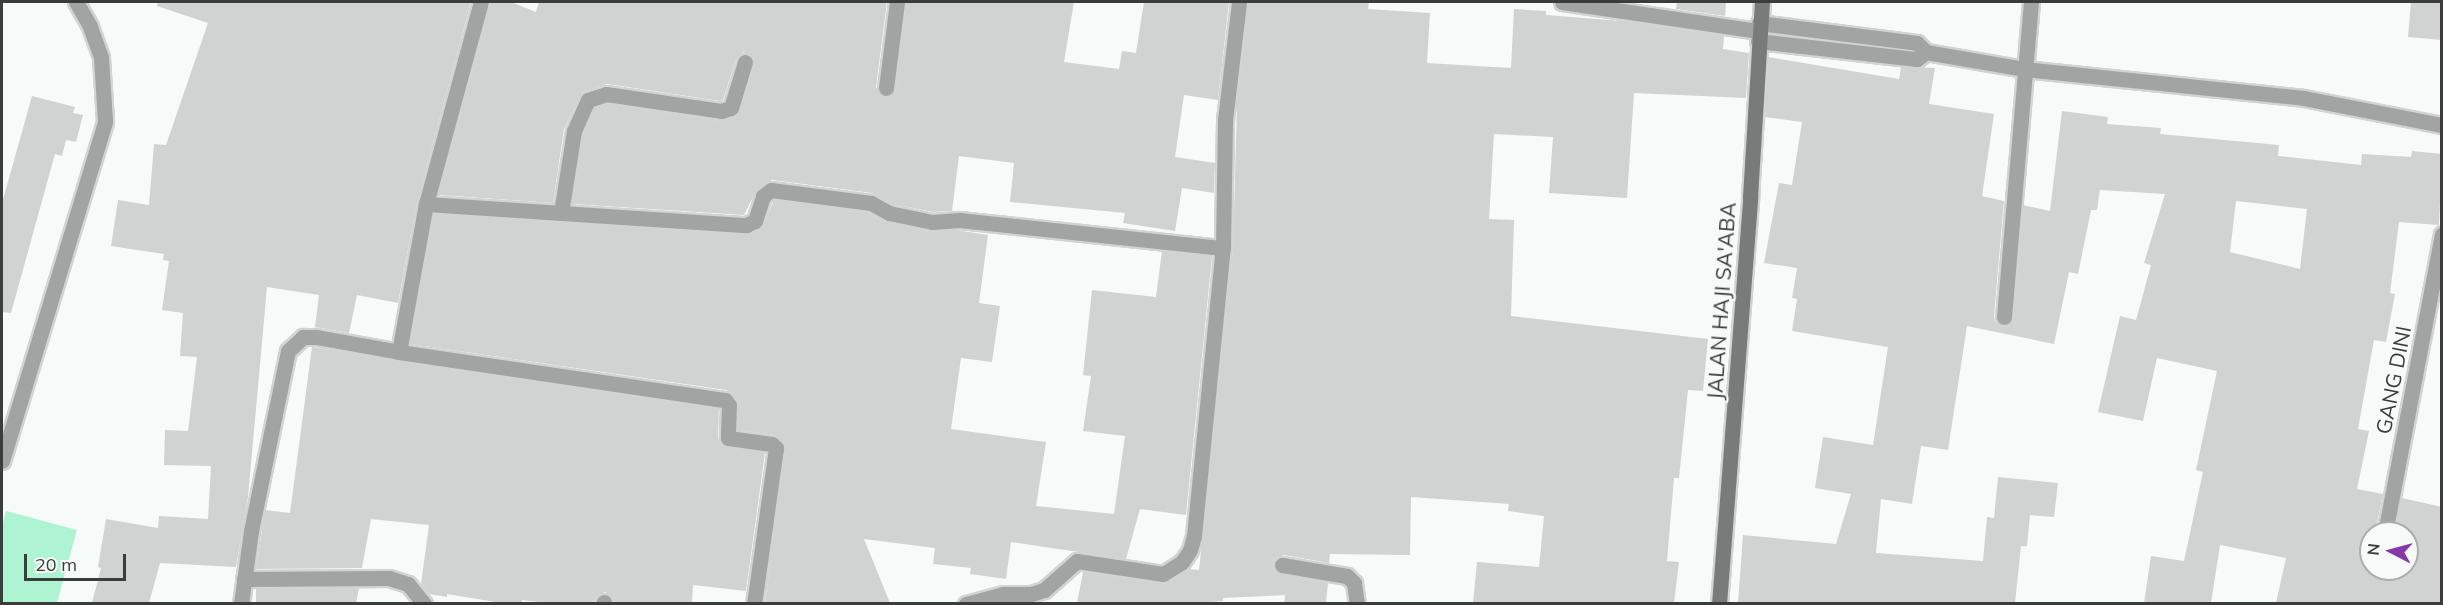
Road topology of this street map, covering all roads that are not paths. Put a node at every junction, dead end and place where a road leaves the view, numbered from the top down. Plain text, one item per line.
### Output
1 (76, 2) edge
2 (481, 2) edge
3 (897, 2) edge
4 (1239, 2) edge
5 (1562, 2) edge
6 (1762, 2) edge
7 (2031, 2) edge
8 (1759, 32) junction
9 (745, 62) dead end
10 (2024, 69) junction
11 (886, 88) dead end
12 (2442, 125) edge
13 (426, 204) junction
14 (561, 213) junction
15 (2442, 234) edge
16 (1223, 248) junction
17 (2004, 316) dead end
18 (399, 352) junction
19 (2, 461) edge
20 (2387, 521) edge
21 (1282, 565) dead end
22 (244, 579) junction
23 (241, 603) edge
24 (424, 603) edge
25 (754, 603) edge
26 (966, 603) edge
27 (1357, 603) edge
28 (1719, 603) edge

1 - 19 street
2 - 13 street
3 - 11 street
4 - 16 street
5 - 8 street
6 - 8 street, JALAN HAJI SA'ABA
7 - 10 street
8 - 10 street
8 - 28 street, JALAN HAJI SA'ABA
9 - 14 street
10 - 12 street
10 - 17 street
13 - 14 street
13 - 18 street
14 - 16 street
15 - 20 street, GANG DINI
16 - 26 street
18 - 22 street
18 - 25 street
21 - 27 street
22 - 23 street
22 - 24 street

